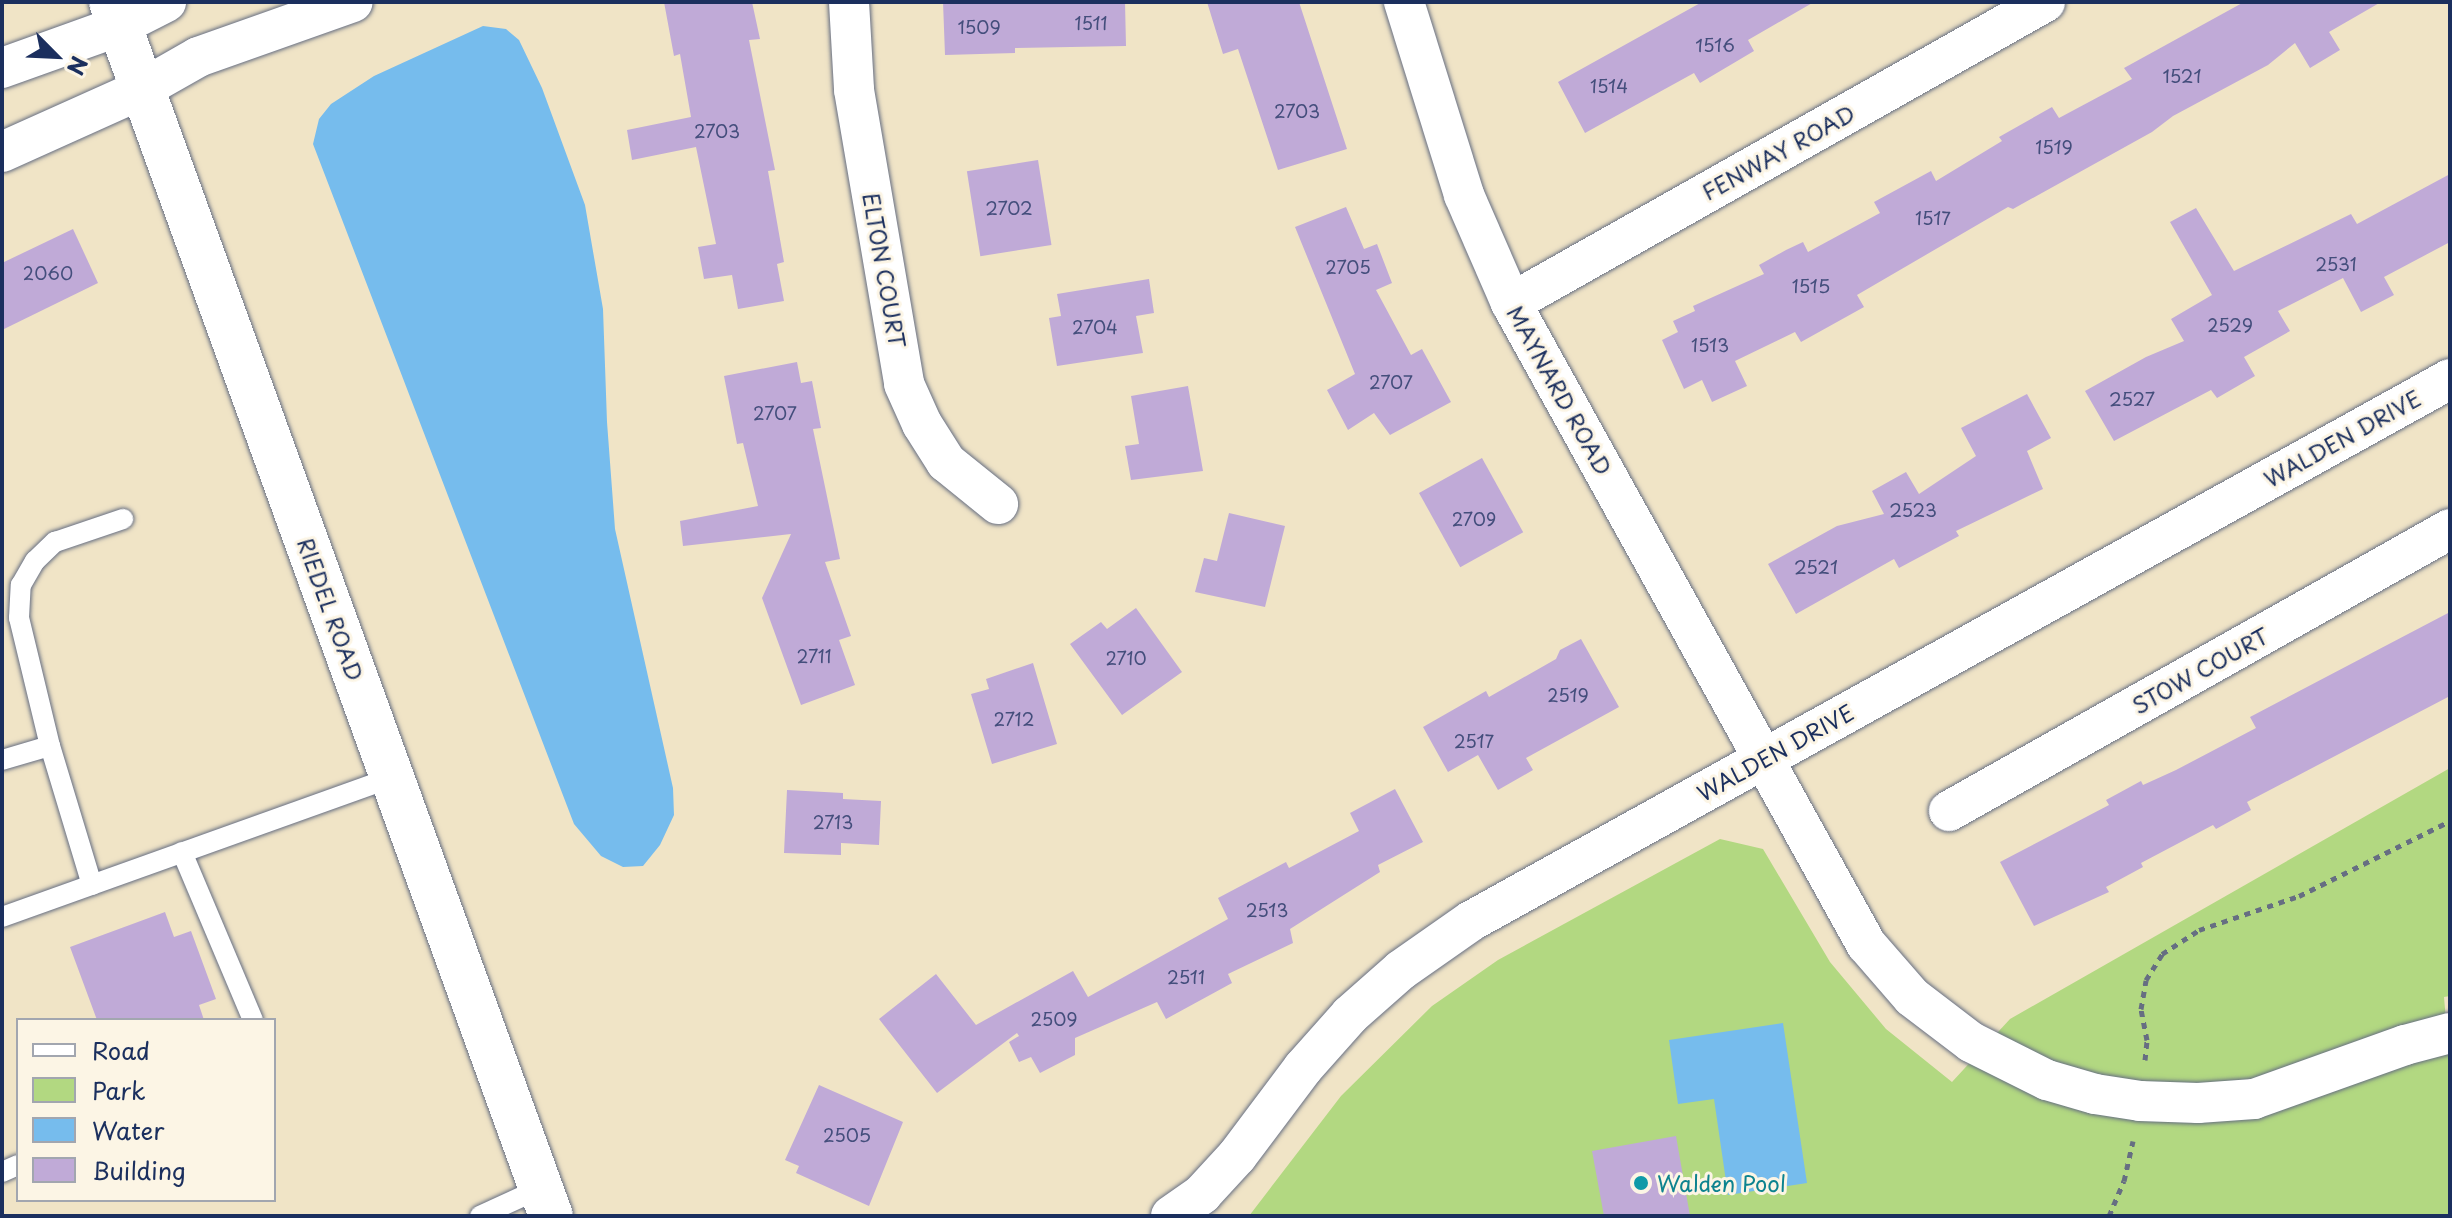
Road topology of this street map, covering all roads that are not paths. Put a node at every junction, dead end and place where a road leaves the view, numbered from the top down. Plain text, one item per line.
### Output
1 (166, 2) edge
2 (353, 2) edge
3 (849, 2) edge
4 (1404, 2) edge
5 (2045, 2) edge
6 (115, 14) edge
7 (2, 68) edge
8 (142, 89) junction
9 (2, 152) edge
10 (1511, 303) junction
11 (2450, 379) edge
12 (998, 504) dead end
13 (123, 519) dead end
14 (2450, 529) edge
15 (50, 746) junction
16 (1763, 758) junction
17 (2, 760) edge
18 (392, 777) junction
19 (1949, 811) dead end
20 (182, 852) junction
21 (92, 885) junction
22 (2, 917) edge
23 (252, 1018) edge
24 (2450, 1033) edge
25 (546, 1202) edge
26 (480, 1216) edge
27 (1171, 1216) edge

1 - 6 street
2 - 8 street
3 - 12 street, ELTON COURT
4 - 10 street, MAYNARD ROAD
5 - 10 street, FENWAY ROAD
6 - 7 street
6 - 8 street, RIEDEL ROAD
8 - 9 street
8 - 18 street, RIEDEL ROAD
10 - 16 street, MAYNARD ROAD
11 - 16 street, WALDEN DRIVE
13 - 15 lane
14 - 19 street, STOW COURT
15 - 17 lane
15 - 21 lane
16 - 24 street, MAYNARD ROAD
16 - 27 street, WALDEN DRIVE
18 - 20 lane
18 - 25 street, RIEDEL ROAD
20 - 21 lane
20 - 23 lane
21 - 22 lane
25 - 26 lane

